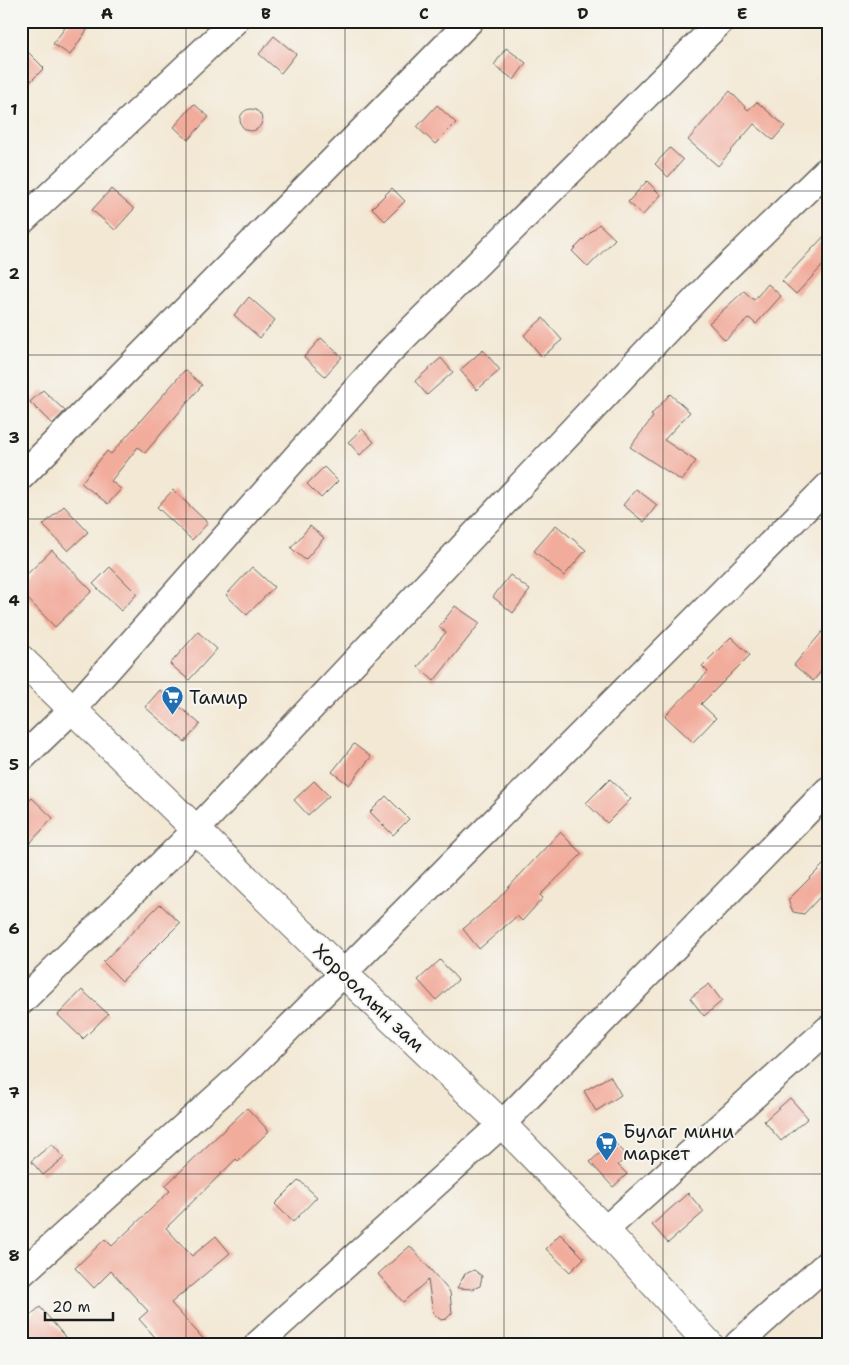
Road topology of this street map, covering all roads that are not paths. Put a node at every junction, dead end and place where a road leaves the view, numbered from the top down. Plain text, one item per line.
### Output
1 (235, 21) edge
2 (470, 21) edge
3 (721, 21) edge
4 (828, 168) edge
5 (21, 222) edge
6 (21, 477) edge
7 (828, 486) edge
8 (21, 659) edge
9 (72, 710) junction
10 (21, 759) edge
11 (828, 790) edge
12 (196, 830) junction
13 (344, 974) junction
14 (21, 1002) edge
15 (828, 1029) edge
16 (502, 1124) junction
17 (605, 1230) junction
18 (828, 1263) edge
19 (21, 1274) edge
20 (258, 1344) edge
21 (709, 1344) edge
22 (738, 1344) edge

1 - 5 street
2 - 6 street
3 - 9 street
4 - 12 street
7 - 13 street
8 - 9 street, Хорооллын зам
9 - 10 street
9 - 12 street, Хорооллын зам
11 - 16 street
12 - 13 street, Хорооллын зам
12 - 14 street
13 - 16 street, Хорооллын зам
13 - 19 street
15 - 17 street
16 - 17 street, Хорооллын зам
16 - 20 street
17 - 21 street, Хорооллын зам
18 - 22 street

